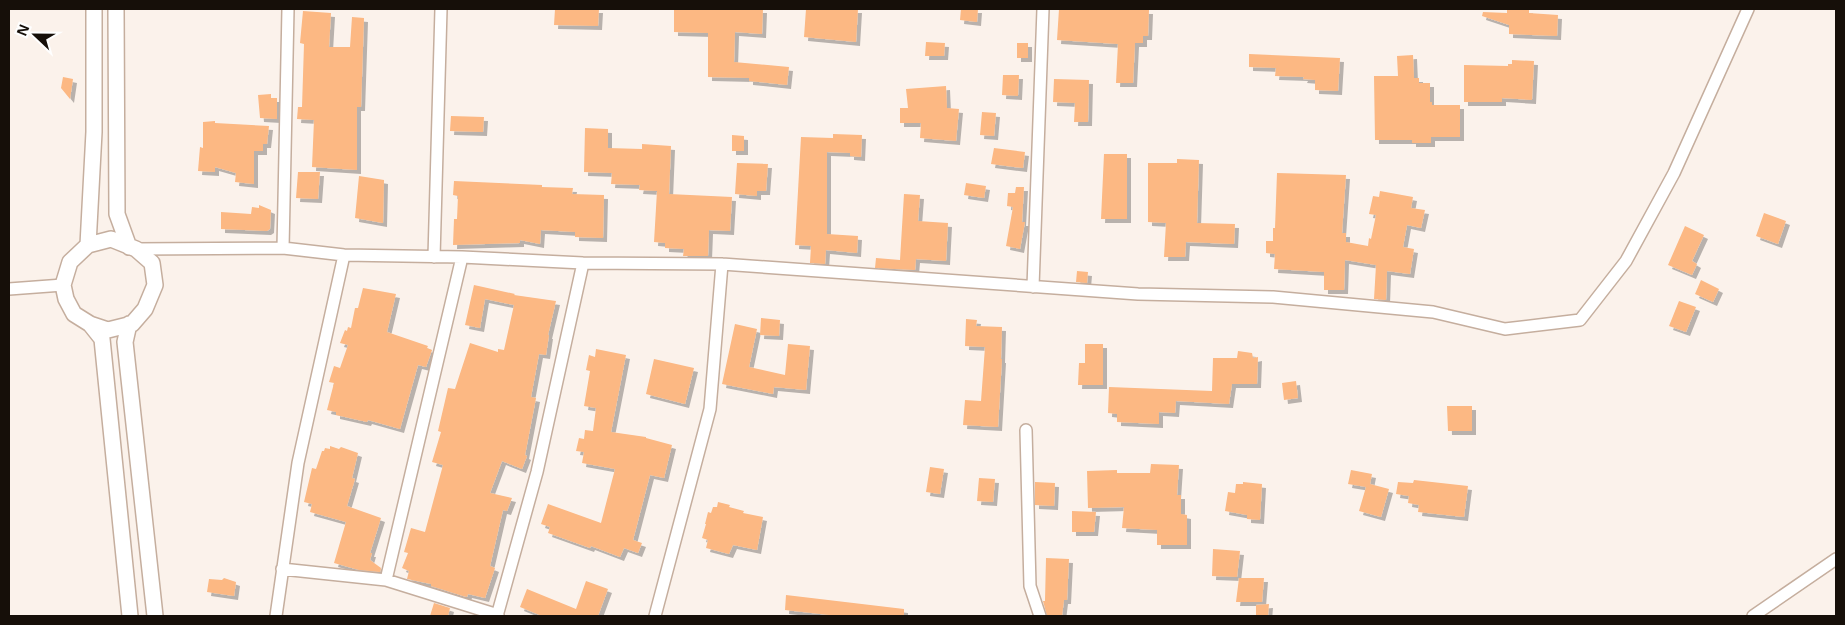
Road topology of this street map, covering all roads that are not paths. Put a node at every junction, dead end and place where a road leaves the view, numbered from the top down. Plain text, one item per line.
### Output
1 (94, 9) edge
2 (116, 9) edge
3 (288, 9) edge
4 (441, 9) edge
5 (1043, 9) edge
6 (1748, 9) edge
7 (88, 244) junction
8 (133, 248) junction
9 (282, 248) junction
10 (344, 255) junction
11 (434, 257) junction
12 (462, 257) junction
13 (583, 263) junction
14 (722, 264) junction
15 (64, 285) junction
16 (1033, 287) junction
17 (9, 289) edge
18 (90, 324) junction
19 (129, 324) junction
20 (1026, 430) dead end
21 (1836, 559) edge
22 (282, 569) junction
23 (386, 580) junction
24 (498, 615) edge
25 (130, 616) edge
26 (155, 616) edge
27 (276, 616) edge
28 (655, 616) edge
29 (1040, 616) edge
30 (1753, 616) edge

1 - 7 main road
2 - 8 main road
3 - 9 street
4 - 11 street
5 - 16 street
6 - 16 street
7 - 8 main road
7 - 15 main road
8 - 9 street
8 - 19 main road
9 - 10 street
10 - 11 street
10 - 22 street
11 - 12 street
12 - 13 street
12 - 23 street
13 - 14 street
13 - 24 street
14 - 16 street
14 - 28 street
15 - 17 street
15 - 18 main road
18 - 19 main road
18 - 25 main road
19 - 26 main road
20 - 29 street
21 - 30 street
22 - 23 street
22 - 27 street
23 - 24 street

